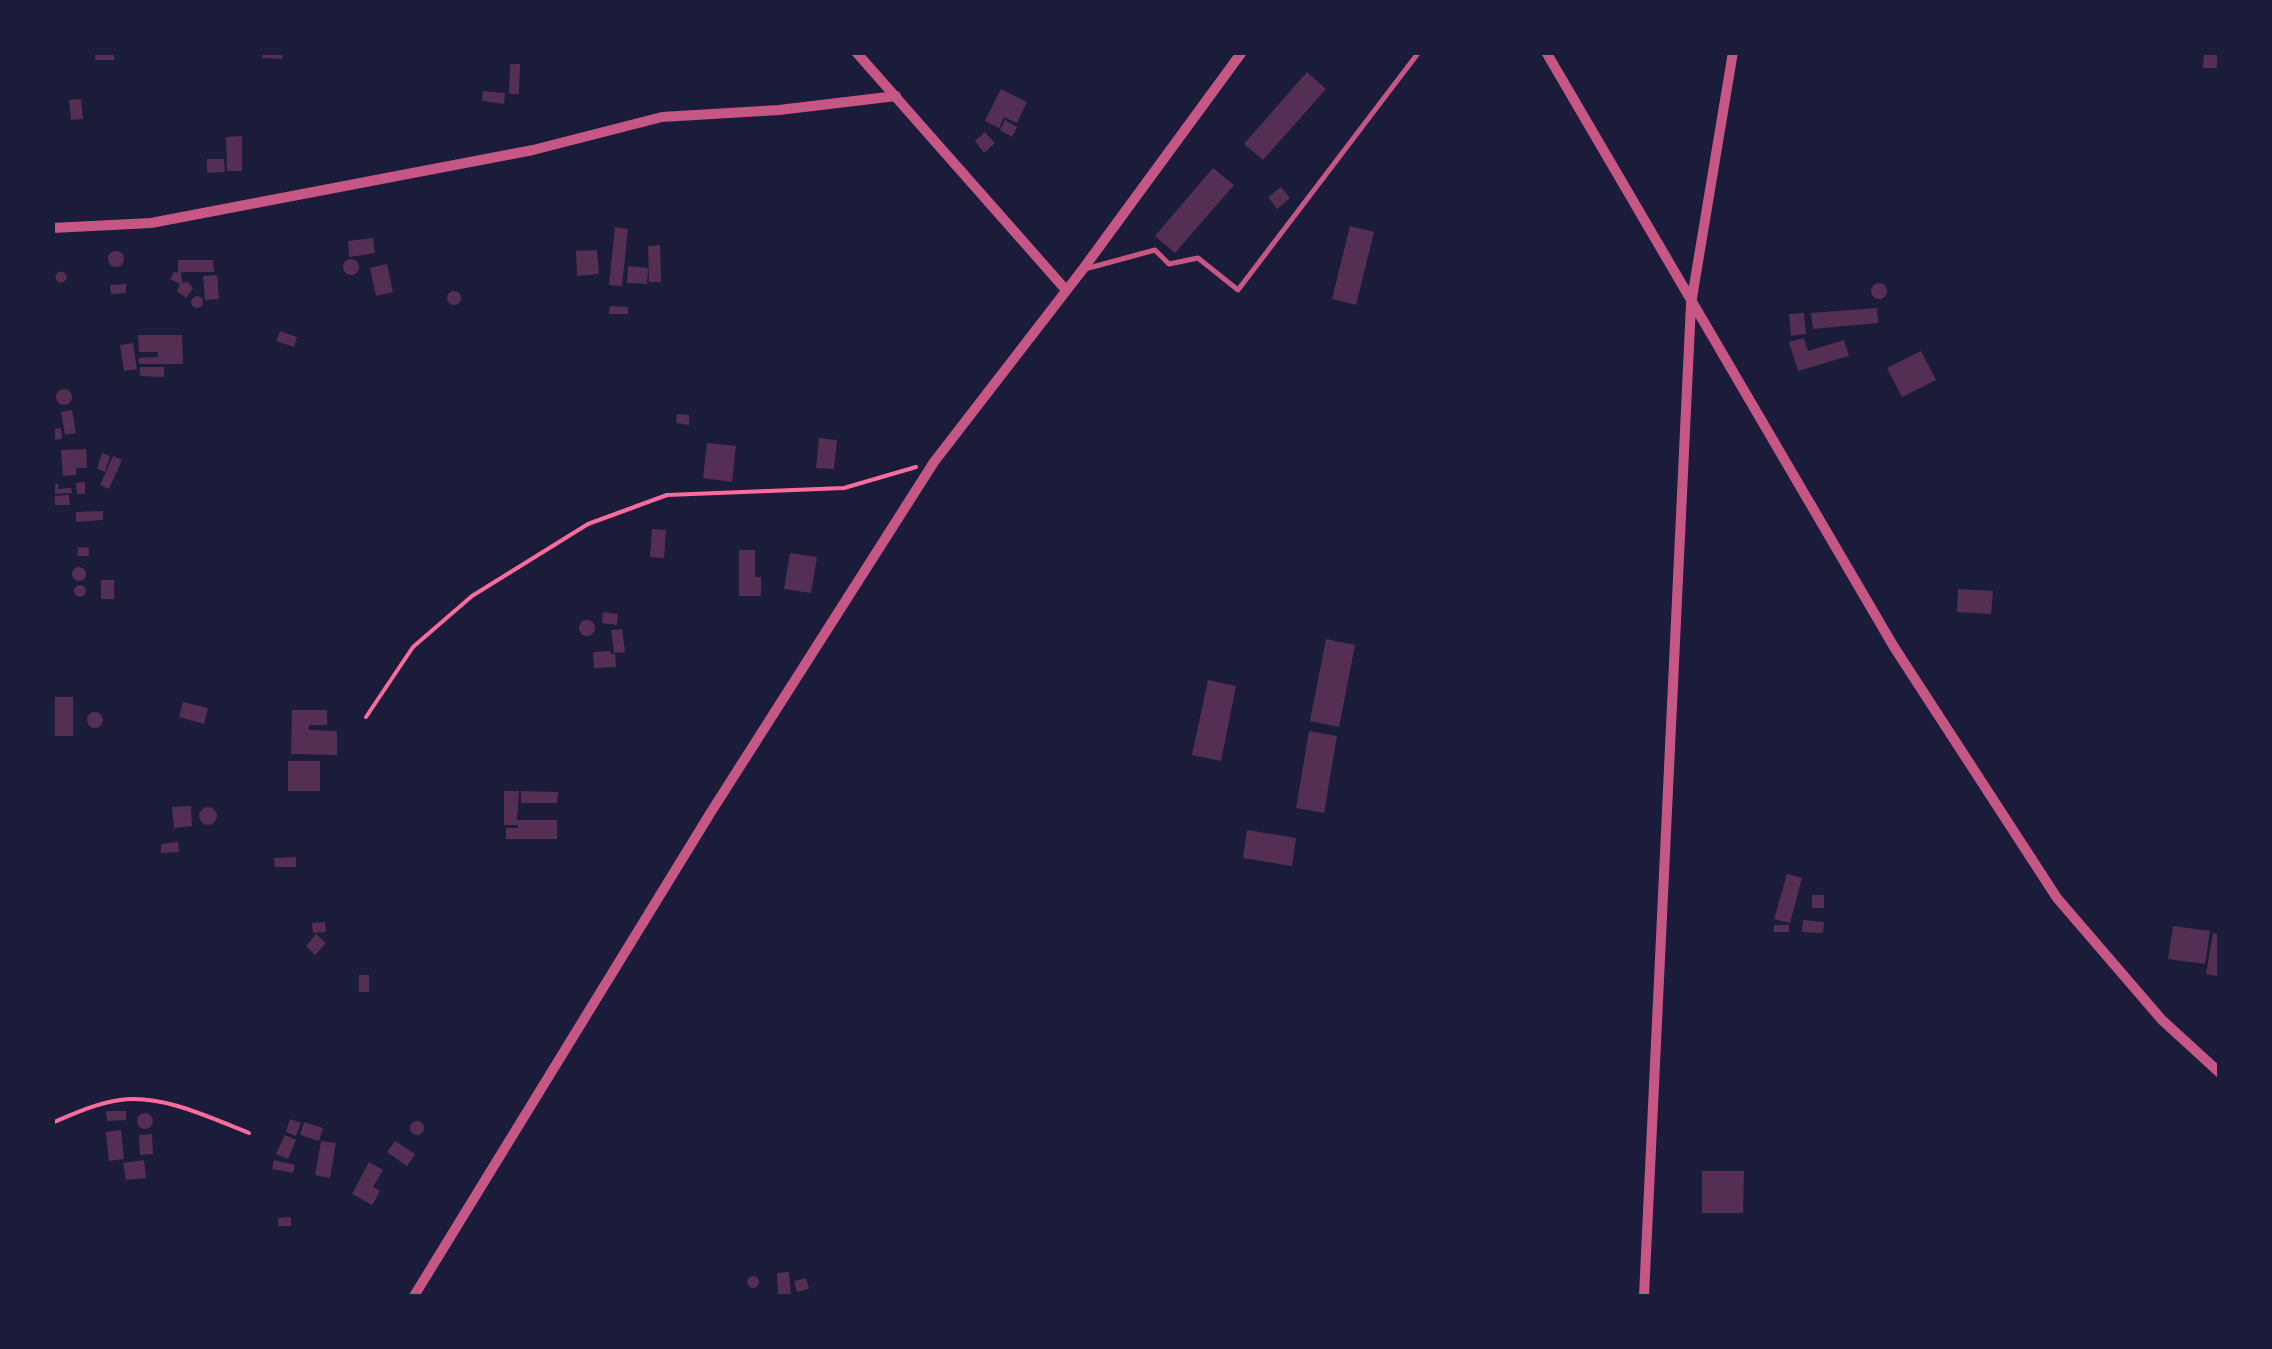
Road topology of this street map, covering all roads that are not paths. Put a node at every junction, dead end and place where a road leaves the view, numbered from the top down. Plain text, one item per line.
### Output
1 (856, 52) edge
2 (1242, 52) edge
3 (1420, 52) edge
4 (1546, 52) edge
5 (1733, 52) edge
6 (896, 96) junction
7 (52, 228) edge
8 (1083, 269) junction
9 (1066, 290) junction
10 (1692, 304) junction
11 (2220, 1073) edge
12 (414, 1296) edge
13 (1644, 1296) edge

1 - 6 street
2 - 8 street
3 - 8 lane
4 - 10 street
5 - 10 street
6 - 7 street
6 - 9 street
8 - 9 street
9 - 12 street
10 - 11 street
10 - 13 street

